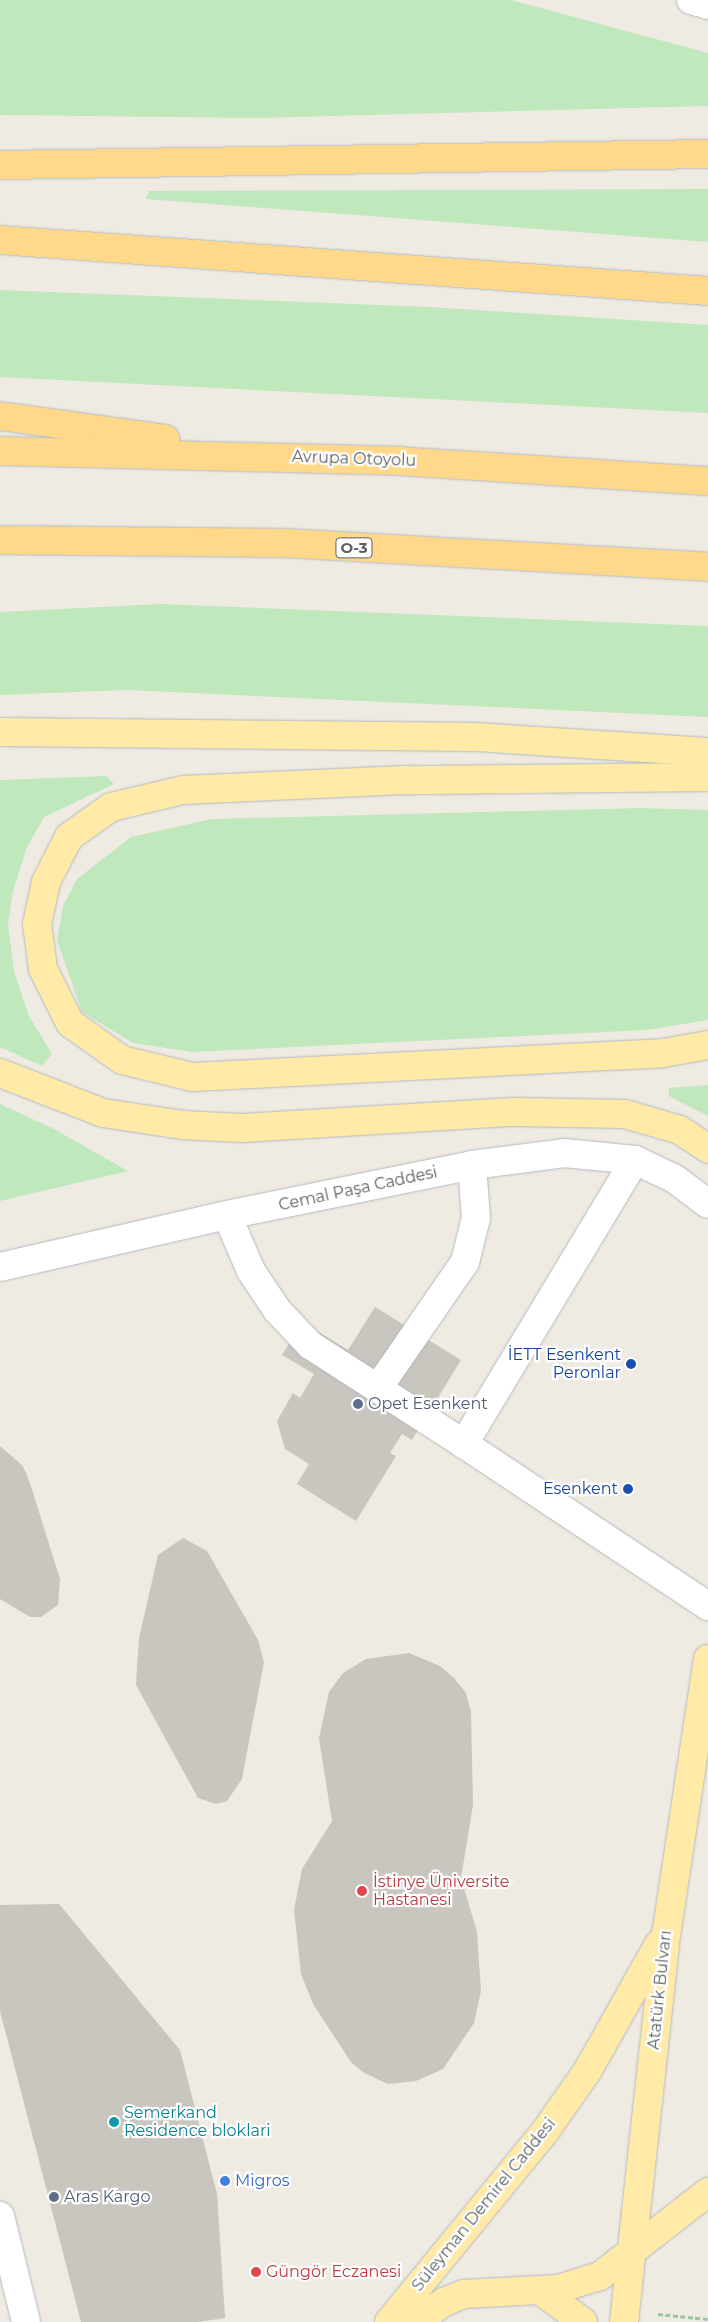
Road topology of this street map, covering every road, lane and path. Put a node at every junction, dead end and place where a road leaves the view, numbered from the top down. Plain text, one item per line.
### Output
1 (691, 0) edge
2 (708, 5) edge
3 (708, 154) edge
4 (0, 165) edge
5 (0, 240) edge
6 (708, 291) edge
7 (0, 416) edge
8 (0, 451) edge
9 (260, 455) junction
10 (708, 481) edge
11 (0, 540) edge
12 (708, 567) edge
13 (0, 732) edge
14 (708, 752) edge
15 (708, 777) edge
16 (708, 1046) edge
17 (0, 1072) edge
18 (708, 1150) edge
19 (635, 1160) junction
20 (472, 1165) junction
21 (708, 1204) edge
22 (227, 1215) junction
23 (0, 1268) edge
24 (378, 1388) junction
25 (464, 1444) junction
26 (708, 1606) edge
27 (708, 1659) edge
28 (667, 1929) junction
29 (708, 2192) edge
30 (0, 2216) edge
31 (628, 2259) junction
32 (541, 2292) junction
33 (26, 2322) edge
34 (389, 2322) edge
35 (417, 2322) edge
36 (583, 2322) edge
37 (624, 2322) edge

1 - 2 street
3 - 4 highway
5 - 6 highway
7 - 9 highway
8 - 9 highway, Avrupa Otoyolu
9 - 10 highway, Avrupa Otoyolu
11 - 12 highway, O-3
13 - 14 main road
15 - 16 main road
17 - 18 main road
19 - 20 street, Cemal Paşa Caddesi
19 - 21 street, Cemal Paşa Caddesi
19 - 25 street
20 - 22 street, Cemal Paşa Caddesi
20 - 24 street
22 - 23 street, Cemal Paşa Caddesi
22 - 24 street
24 - 25 street
25 - 26 street
27 - 28 main road, Atatürk Bulvarı
28 - 31 main road, Atatürk Bulvarı
28 - 34 main road, Süleyman Demirel Caddesi
29 - 31 main road, Süleyman Demirel Caddesi
30 - 33 street
31 - 32 main road, Süleyman Demirel Caddesi
31 - 37 main road, Atatürk Bulvarı
32 - 35 main road, Süleyman Demirel Caddesi
32 - 36 main road

